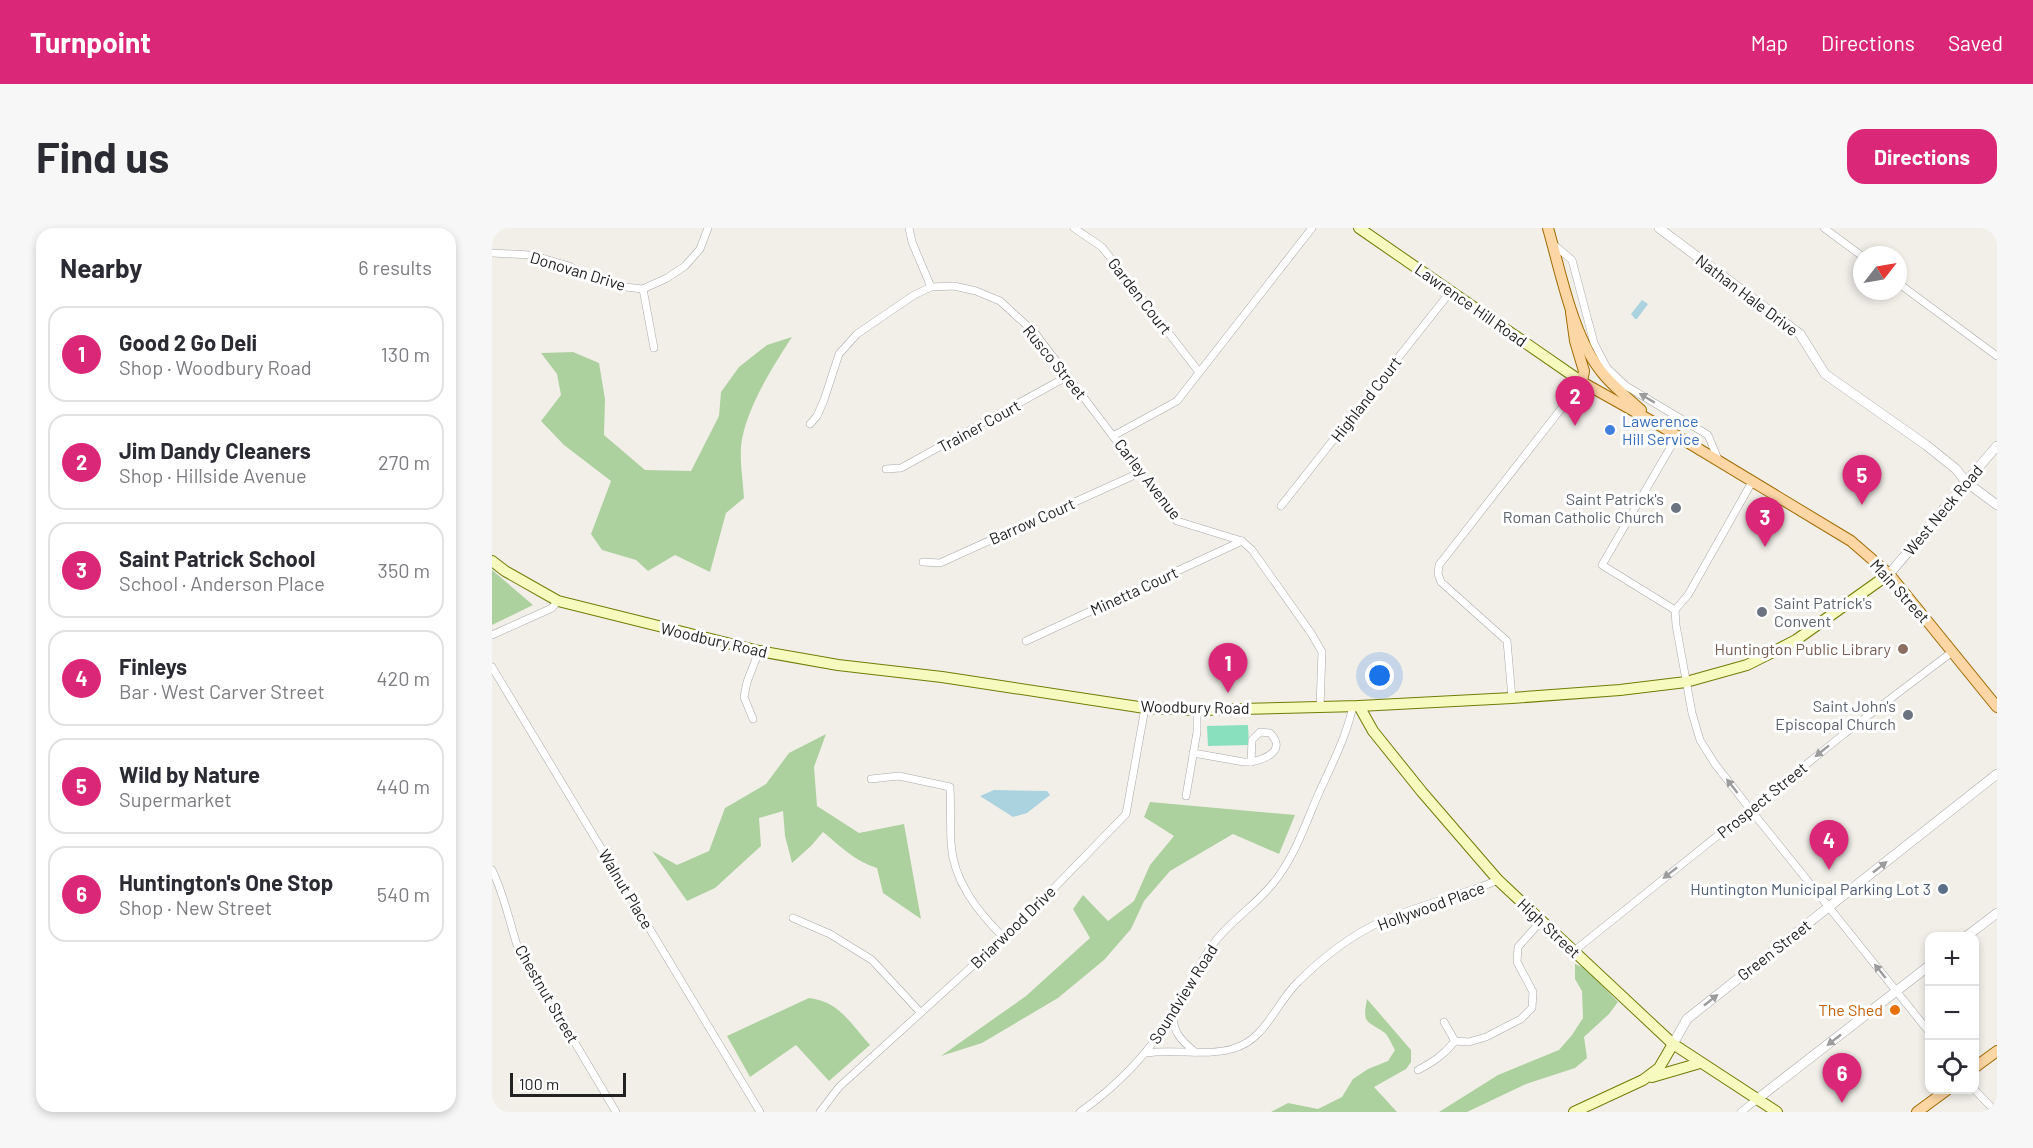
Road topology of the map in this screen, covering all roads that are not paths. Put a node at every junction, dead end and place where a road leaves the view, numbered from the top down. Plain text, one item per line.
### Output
1 (708, 228) edge
2 (909, 228) edge
3 (1074, 228) edge
4 (1312, 228) edge
5 (1359, 228) edge
6 (1548, 228) edge
7 (1659, 228) edge
8 (1824, 228) edge
9 (1552, 243) junction
10 (1853, 249) edge
11 (492, 253) edge
12 (931, 286) junction
13 (643, 289) junction
14 (1907, 290) edge
15 (1451, 291) junction
16 (1571, 312) junction
17 (654, 348) dead end
18 (1997, 356) edge
19 (1199, 372) junction
20 (1068, 376) junction
21 (1582, 382) junction
22 (810, 424) dead end
23 (1664, 428) junction
24 (1113, 436) junction
25 (1677, 436) junction
26 (1997, 446) edge
27 (1719, 462) junction
28 (886, 469) dead end
29 (1139, 472) junction
30 (1752, 482) junction
31 (1966, 482) junction
32 (1997, 505) edge
33 (1281, 507) dead end
34 (1242, 541) junction
35 (492, 561) edge
36 (923, 562) dead end
37 (1889, 574) junction
38 (558, 601) junction
39 (1676, 610) junction
40 (492, 635) edge
41 (1026, 641) dead end
42 (759, 651) junction
43 (1952, 652) junction
44 (492, 667) edge
45 (1686, 682) junction
46 (1512, 698) junction
47 (1356, 706) junction
48 (1320, 707) junction
49 (1997, 707) edge
50 (1145, 708) junction
51 (1197, 710) junction
52 (753, 719) dead end
53 (1193, 753) junction
54 (1251, 762) junction
55 (1997, 774) edge
56 (871, 780) dead end
57 (1186, 796) dead end
58 (1750, 809) junction
59 (492, 870) edge
60 (1498, 880) junction
61 (1828, 908) junction
62 (1997, 913) edge
63 (793, 918) dead end
64 (1541, 921) junction
65 (1972, 932) edge
66 (1004, 938) junction
67 (1574, 951) junction
68 (1925, 968) edge
69 (1896, 991) junction
70 (920, 1012) junction
71 (1173, 1014) junction
72 (1444, 1022) dead end
73 (1925, 1028) edge
74 (1455, 1041) junction
75 (1673, 1044) junction
76 (1997, 1051) edge
77 (1195, 1052) junction
78 (1146, 1053) junction
79 (1700, 1063) junction
80 (1979, 1064) edge
81 (1418, 1070) dead end
82 (1643, 1080) junction
83 (1940, 1094) edge
84 (1979, 1094) edge
85 (1756, 1100) junction
86 (616, 1112) edge
87 (760, 1112) edge
88 (820, 1112) edge
89 (1080, 1112) edge
90 (1574, 1112) edge
91 (1741, 1112) edge
92 (1777, 1112) edge
93 (1917, 1112) edge
94 (1995, 1112) edge

1 - 13 street, Donovan Drive
2 - 12 street
3 - 19 street, Garden Court
4 - 19 street, Carley Avenue
5 - 15 main road, Lawrence Hill Road
6 - 9 main road, Main Street
7 - 31 street, Nathan Hale Drive
8 - 10 street
9 - 16 main road, Main Street
27 -> 9 street
11 - 13 street, Donovan Drive
12 - 20 street, Rusco Street
12 - 22 street
13 - 17 street
14 - 18 street
15 - 21 main road, Lawrence Hill Road
15 - 33 street, Highland Court
16 - 21 main road, Main Street
16 - 23 main road, Main Street
19 - 24 street, Carley Avenue
20 - 24 street, Rusco Street
20 - 28 street, Trainer Court
21 - 23 main road, Main Street
21 - 46 street
23 - 25 main road, Main Street
24 - 29 street, Carley Avenue
25 - 27 main road, Main Street
25 - 39 street
26 - 31 street, West Neck Road
27 - 30 main road, Main Street
29 - 34 street, Carley Avenue
29 - 36 street, Barrow Court
30 - 37 main road, Main Street
30 - 39 street
31 - 32 street, Nathan Hale Drive
31 - 37 street, West Neck Road
34 - 41 street, Minetta Court
34 - 48 street
35 - 38 main road, Woodbury Road
37 - 43 main road, Main Street
37 - 45 main road, Woodbury Road
38 - 40 street
38 - 42 main road, Woodbury Road
39 - 45 street
42 - 50 main road, Woodbury Road
42 - 52 street
43 - 49 main road, Main Street
43 -> 58 street, Prospect Street
44 - 87 street, Walnut Place
45 - 46 main road, Woodbury Road
58 -> 45 street
46 - 47 main road, Woodbury Road
47 - 48 main road, Woodbury Road
47 - 60 main road, High Street
47 - 71 street, Soundview Road
48 - 51 main road, Woodbury Road
50 - 51 main road, Woodbury Road
50 - 66 street, Briarwood Drive
51 - 53 street
53 - 54 street
53 - 57 street
54 - 54 street
61 -> 55 street, Green Street
56 - 66 street
58 - 61 street
58 -> 67 street, Prospect Street
59 - 86 street, Chestnut Street
60 - 64 main road, High Street
60 - 77 street, Hollywood Place
69 -> 61 street
75 -> 61 street, Green Street
62 - 65 street
63 - 70 street
64 - 67 main road, High Street
64 - 74 street
66 - 70 street, Briarwood Drive
67 - 75 main road, High Street
68 - 69 street
69 - 73 street
69 -> 85 street
70 - 88 street, Briarwood Drive
71 - 77 street
71 - 78 street, Soundview Road
72 - 74 street
74 - 81 street
75 - 79 main road, High Street
75 - 82 main road
76 - 80 main road
77 - 78 street, Hollywood Place
78 - 89 street, Soundview Road
79 - 82 main road
79 - 85 main road, High Street
82 - 90 main road
83 - 93 main road
84 - 94 street
85 - 91 street
85 - 92 main road, High Street

